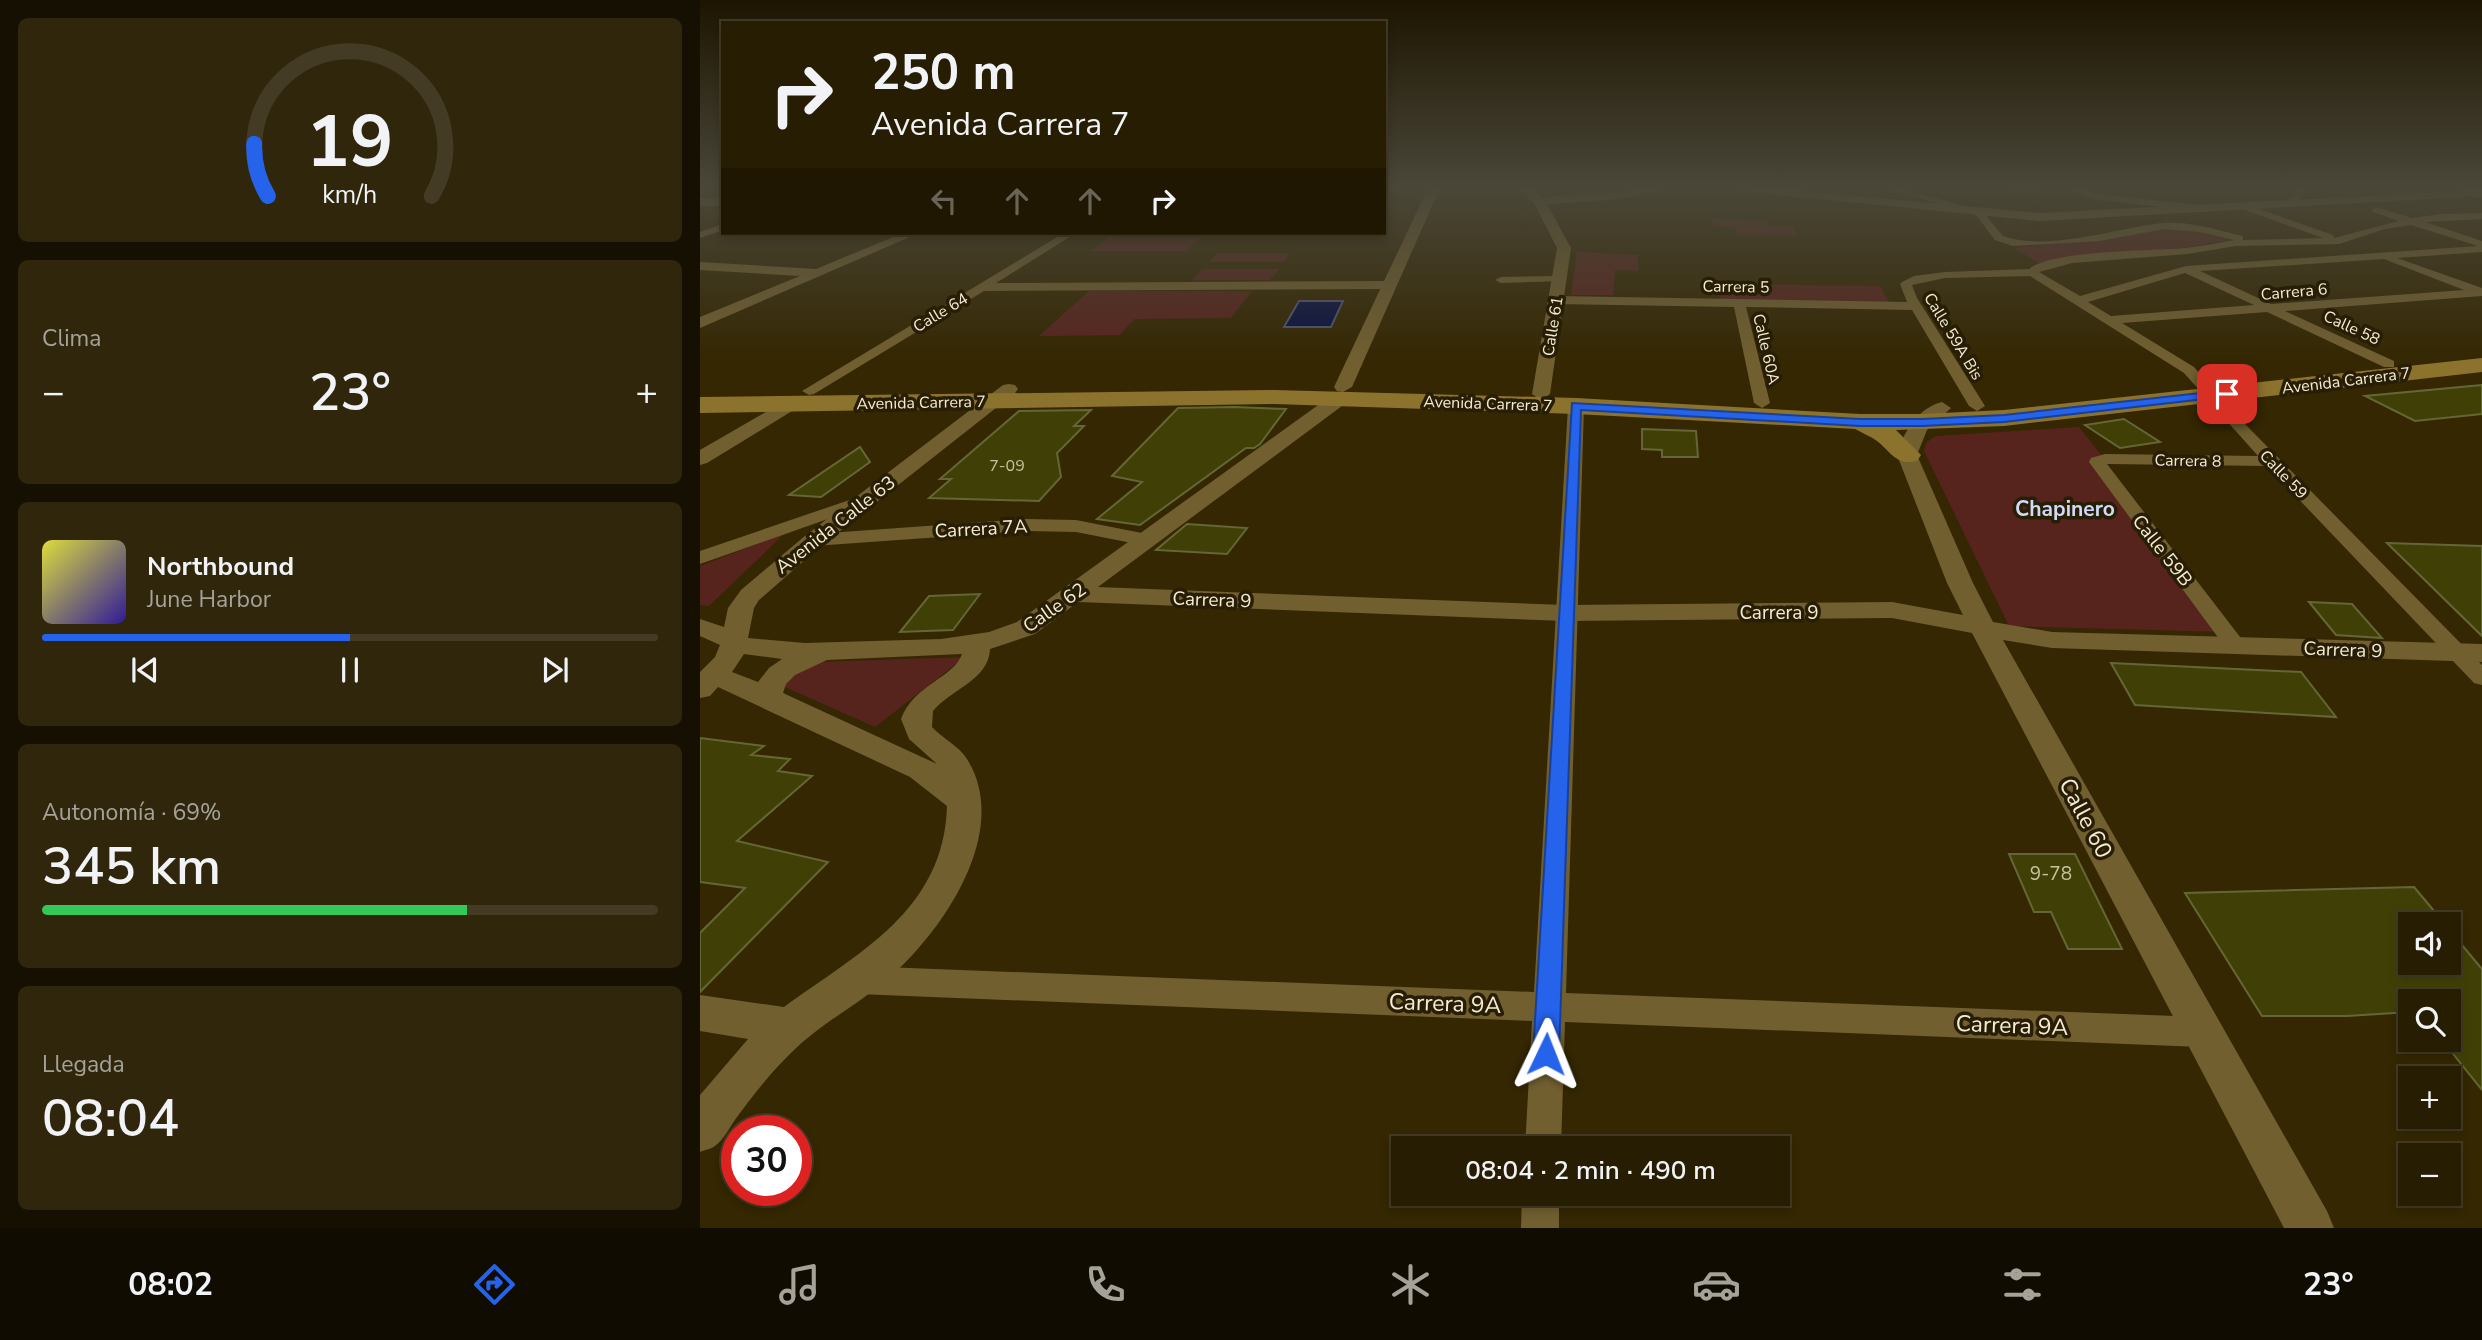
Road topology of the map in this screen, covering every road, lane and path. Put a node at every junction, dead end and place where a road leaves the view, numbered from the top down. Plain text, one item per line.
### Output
1 (884, 245) edge
2 (1050, 245) edge
3 (1408, 245) edge
4 (1563, 245) edge
5 (2229, 245) edge
6 (2351, 245) edge
7 (2482, 247) edge
8 (2198, 250) junction
9 (2380, 256) junction
10 (2238, 265) junction
11 (700, 266) edge
12 (2186, 269) junction
13 (820, 272) junction
14 (2032, 272) junction
15 (1559, 279) junction
16 (1501, 280) dead end
17 (1390, 285) junction
18 (982, 286) junction
19 (2481, 292) edge
20 (1555, 300) junction
21 (2077, 301) junction
22 (1739, 303) junction
23 (1915, 306) junction
24 (2273, 309) junction
25 (2109, 320) junction
26 (700, 323) edge
27 (2482, 353) edge
28 (2389, 363) junction
29 (2482, 365) edge
30 (2207, 390) junction
31 (700, 392) edge
32 (1341, 393) junction
33 (1541, 394) junction
34 (1002, 395) junction
35 (800, 397) junction
36 (1762, 403) junction
37 (700, 405) edge
38 (1576, 406) junction
39 (1978, 406) junction
40 (1932, 415) junction
41 (1860, 422) junction
42 (1906, 455) junction
43 (700, 459) edge
44 (2105, 459) joint
45 (2272, 461) junction
46 (867, 499) junction
47 (814, 540) junction
48 (1147, 540) junction
49 (700, 558) edge
50 (1073, 594) junction
51 (1565, 613) junction
52 (700, 627) edge
53 (1983, 628) junction
54 (734, 643) junction
55 (972, 645) junction
56 (2236, 646) junction
57 (822, 652) junction
58 (2469, 653) edge
59 (2482, 678) edge
60 (707, 682) edge
61 (768, 697) junction
62 (962, 798) junction
63 (858, 980) junction
64 (1548, 1007) junction
65 (700, 1013) edge
66 (790, 1027) junction
67 (2201, 1032) junction
68 (700, 1130) edge
69 (1543, 1136) edge
70 (1541, 1206) edge
71 (1540, 1228) edge
72 (2310, 1228) edge

1 - 13 street
2 - 18 street, Calle 64
3 - 17 street, Calle 62
4 - 15 street, Calle 61
5 - 8 street
6 - 9 street
7 - 9 street
8 - 10 street
8 - 14 street
9 - 10 street
9 - 19 street
10 - 12 street
11 - 13 street
12 - 21 street
12 - 24 street, Calle 58
13 - 26 street
14 - 21 street, Calle 59
14 - 23 street, Calle 59A Bis
15 - 16 street
15 - 20 street, Calle 61
17 - 18 street
17 - 32 street, Calle 62
18 - 35 street, Calle 64
19 - 24 street, Carrera 6
20 - 22 street, Carrera 5
20 - 33 street, Calle 61
21 - 25 street, Calle 59
22 - 23 street, Carrera 5
22 - 36 street, Calle 60A
23 - 39 street, Calle 59A Bis
24 - 25 street, Carrera 6
24 - 28 street, Calle 58
25 - 30 street, Calle 59
27 - 28 main road, Avenida Carrera 7
28 - 30 main road, Avenida Carrera 7
29 - 30 main road, Avenida Carrera 7
30 - 39 main road, Avenida Carrera 7
30 - 40 main road, Avenida Carrera 7
30 - 45 street, Calle 59
31 - 35 main road, Avenida Carrera 7
32 - 33 main road, Avenida Carrera 7
32 - 34 main road, Avenida Carrera 7
32 - 38 main road, Avenida Carrera 7
32 - 48 street, Calle 62
33 - 36 main road, Avenida Carrera 7
34 - 35 main road, Avenida Carrera 7
34 - 46 street, Avenida Calle 63
35 - 37 main road, Avenida Carrera 7
35 - 43 street, Calle 64
36 - 40 main road, Avenida Carrera 7
38 - 41 main road, Avenida Carrera 7
38 - 51 street
39 - 40 main road, Avenida Carrera 7
40 - 41 main road, Avenida Carrera 7
40 - 42 street
41 - 42 main road
42 - 53 street, Calle 60
44 - 45 street, Carrera 8
44 - 56 street, Calle 59B
45 - 58 street, Calle 59
46 - 47 street, Avenida Calle 63
46 - 49 street
47 - 48 street, Carrera 7A
47 - 54 street, Avenida Calle 63
48 - 50 street, Calle 62
50 - 51 street, Carrera 9
50 - 55 street, Calle 62
51 - 53 street, Carrera 9
51 - 64 street
52 - 54 street
53 - 56 street, Carrera 9
53 - 67 street, Calle 60
54 - 57 street
54 - 60 street, Avenida Calle 63
55 - 57 street
55 - 62 street
56 - 58 street, Carrera 9
57 - 61 street
58 - 59 street, Calle 59
60 - 61 street
61 - 62 street
62 - 63 street
63 - 64 street, Carrera 9A
63 - 66 street
64 - 67 street, Carrera 9A
64 - 69 street
65 - 66 street
66 - 68 street
67 - 72 street, Calle 60
70 - 71 street

